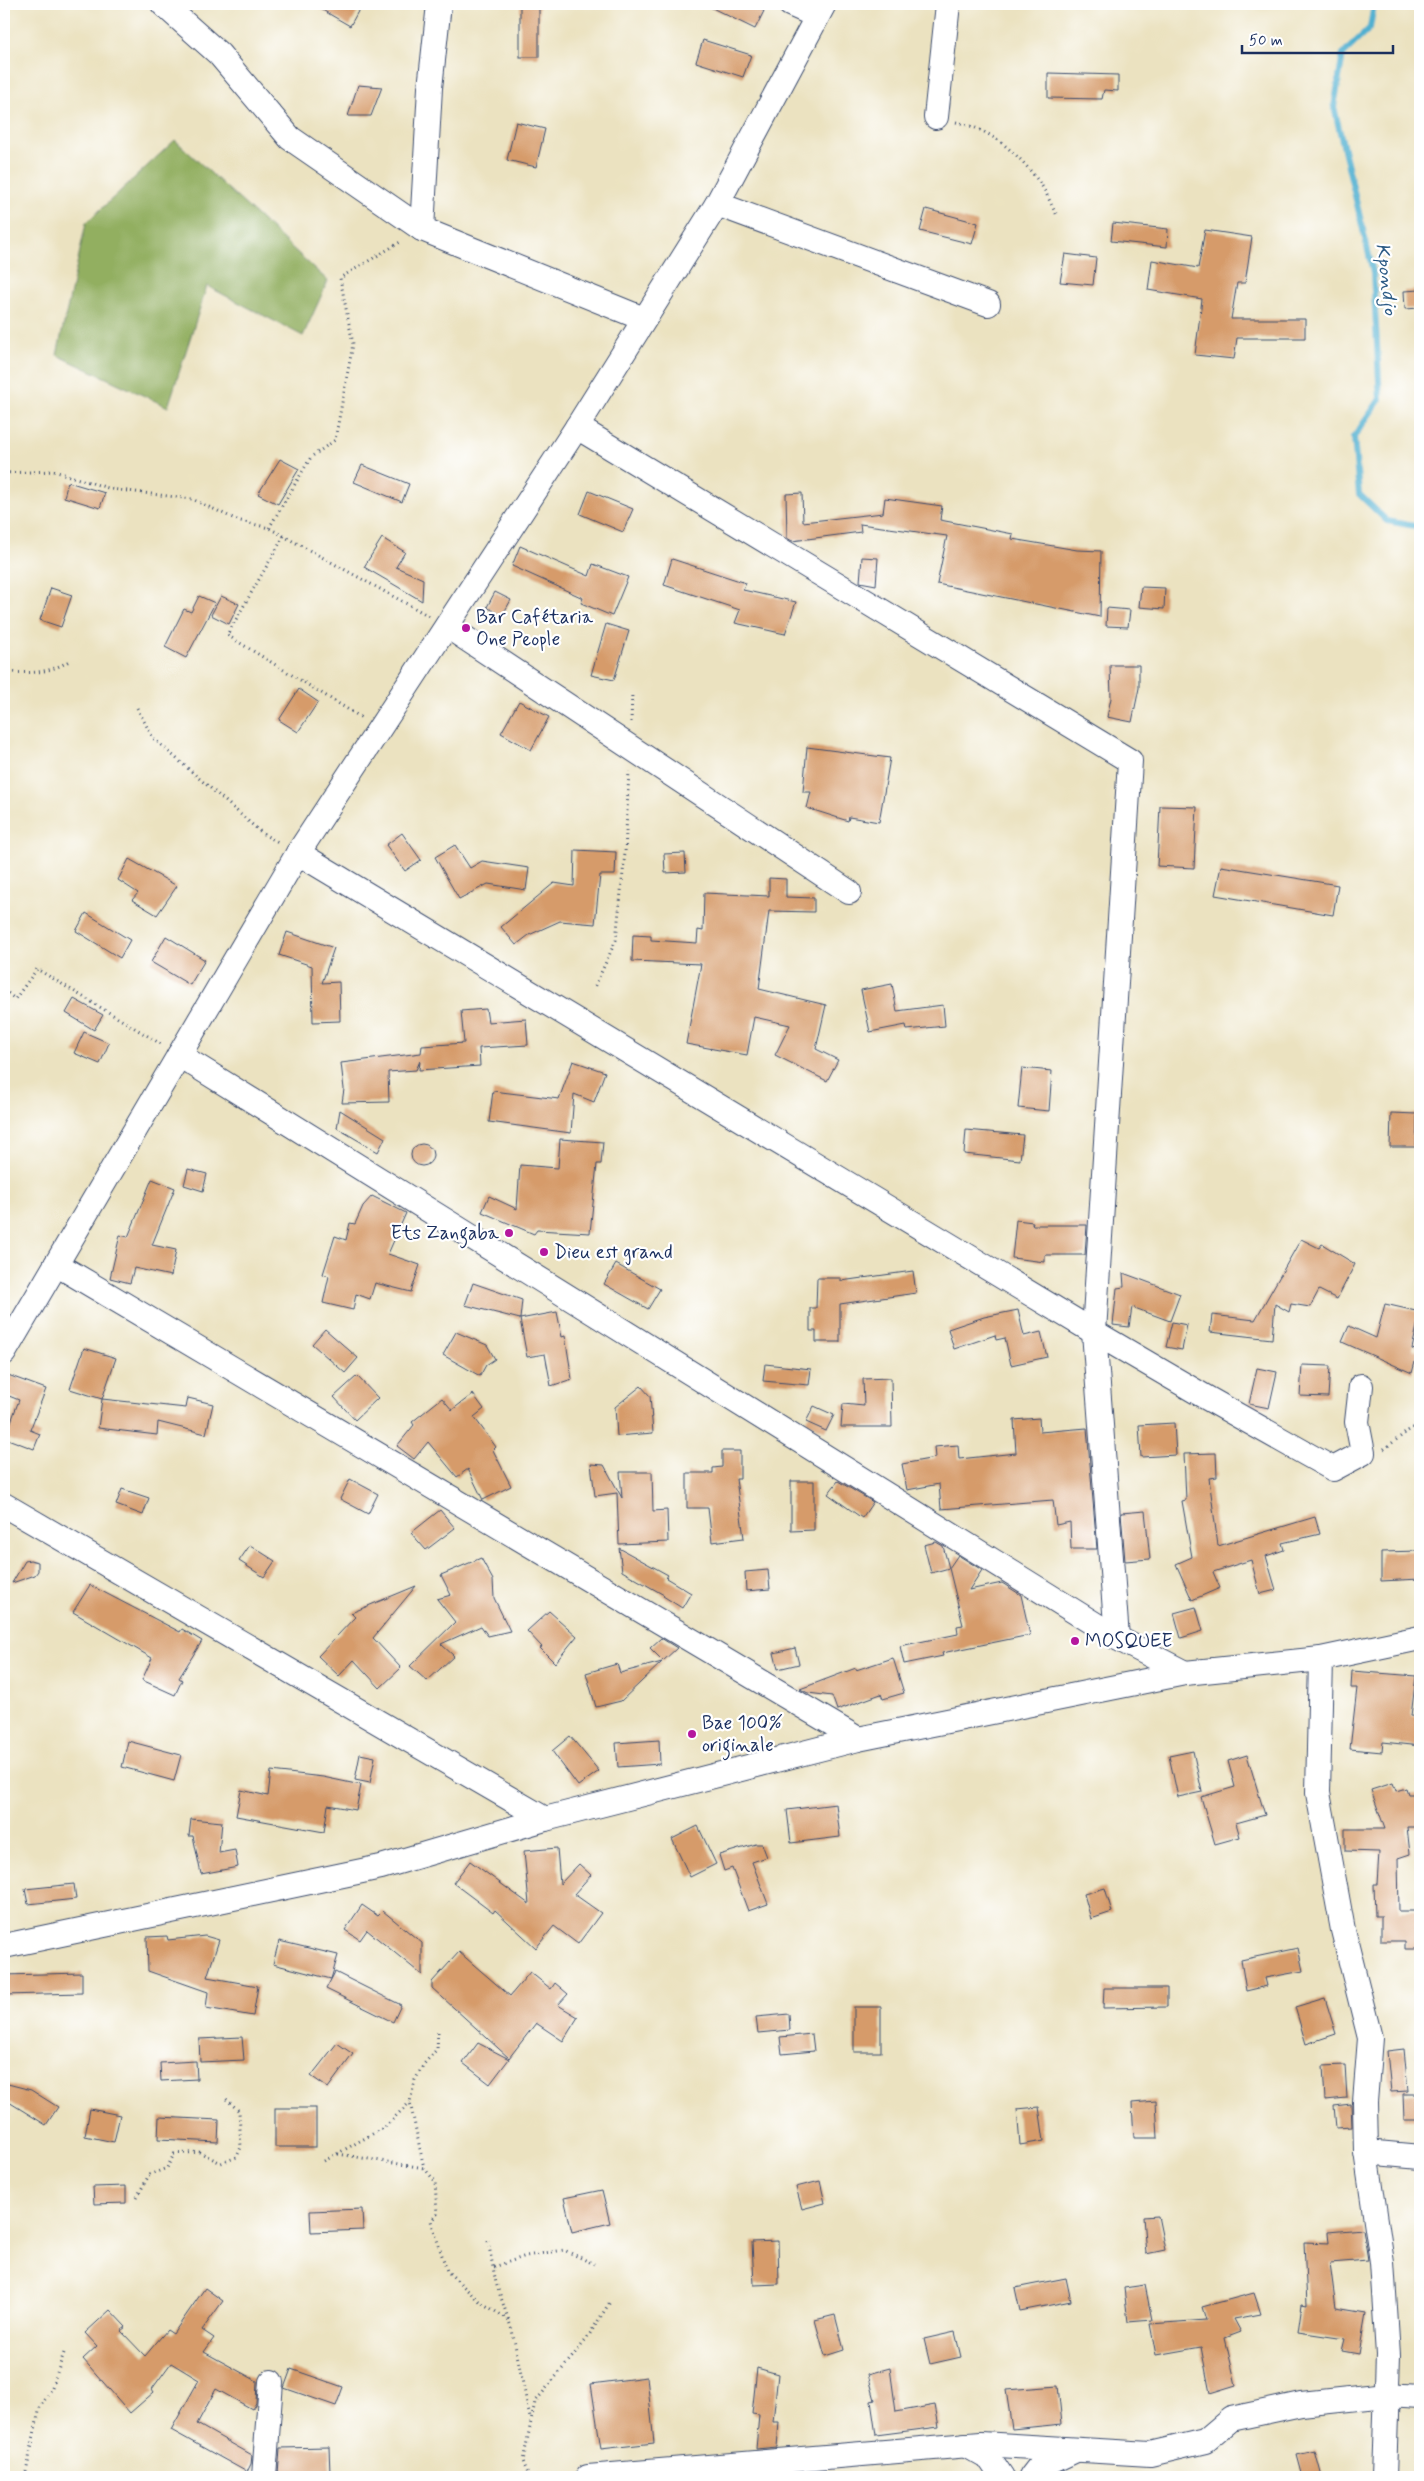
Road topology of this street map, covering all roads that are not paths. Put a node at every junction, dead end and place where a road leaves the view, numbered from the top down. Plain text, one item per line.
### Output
1 (163, 4) edge
2 (439, 4) edge
3 (790, 4) edge
4 (948, 4) edge
5 (820, 10) edge
6 (936, 117) road end
7 (716, 204) junction
8 (422, 229) junction
9 (988, 304) dead end
10 (644, 319) junction
11 (577, 427) junction
12 (447, 626) junction
13 (298, 853) junction
14 (849, 892) dead end
15 (179, 1055) junction
16 (56, 1264) junction
17 (1094, 1332) junction
18 (4, 1353) edge
19 (1361, 1386) dead end
20 (4, 1506) edge
21 (1117, 1638) junction
22 (1420, 1638) edge
23 (1321, 1659) junction
24 (1185, 1673) junction
25 (858, 1740) junction
26 (545, 1820) junction
27 (4, 1946) edge
28 (1366, 2152) junction
29 (1420, 2157) edge
30 (271, 2382) dead end
31 (1387, 2395) junction
32 (1420, 2397) edge
33 (965, 2445) junction
34 (1080, 2449) junction
35 (264, 2477) edge
36 (588, 2477) edge
37 (1002, 2477) edge
38 (1031, 2477) edge
39 (1384, 2477) edge

1 - 8 street
2 - 8 street
3 - 5 street
4 - 6 street
5 - 7 street
7 - 9 street
7 - 10 street
8 - 10 street
10 - 11 street
11 - 12 street
11 - 17 street
12 - 13 street
12 - 14 street
13 - 15 street
13 - 17 street
15 - 16 street
15 - 21 street
16 - 18 street
16 - 25 street
17 - 19 street
17 - 21 street
20 - 26 street
21 - 24 street
22 - 23 street
23 - 24 street
23 - 28 street
24 - 25 street
25 - 26 street
26 - 27 street
28 - 29 street
28 - 31 street
30 - 35 street
31 - 32 street
31 - 34 street
31 - 39 street
33 - 34 street
33 - 36 street
33 - 37 street
34 - 38 street

